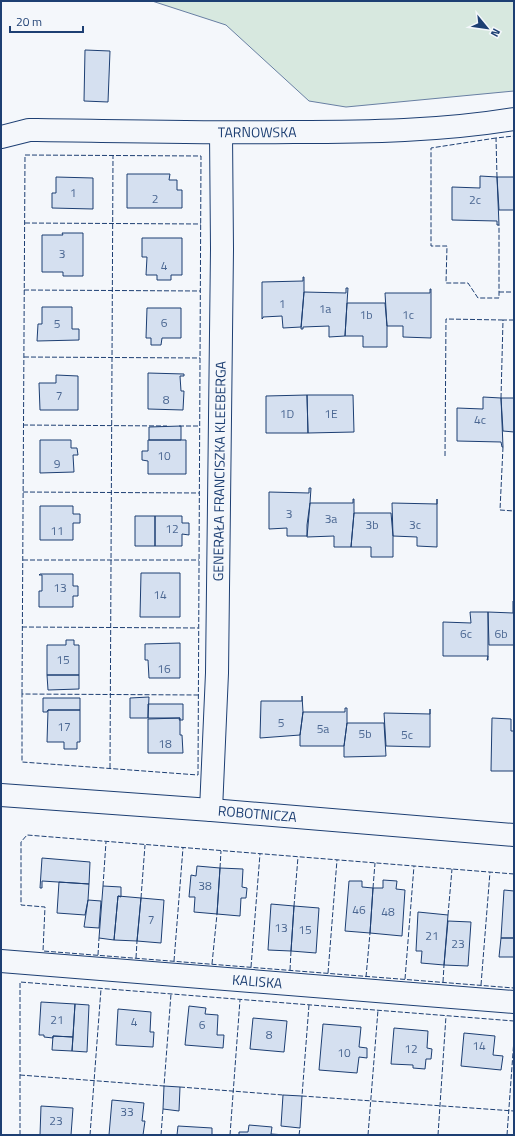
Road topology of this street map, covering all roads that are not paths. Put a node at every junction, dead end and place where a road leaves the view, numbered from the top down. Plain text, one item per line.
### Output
1 (514, 119) edge
2 (221, 133) junction
3 (1, 137) edge
4 (1, 796) edge
5 (211, 810) junction
6 (514, 835) edge
7 (1, 961) edge
8 (514, 1002) edge

1 - 2 street, TARNOWSKA
2 - 3 street, TARNOWSKA
2 - 5 street, GENERAŁA FRANCISZKA KLEEBERGA
4 - 5 street, ROBOTNICZA
5 - 6 street, ROBOTNICZA
7 - 8 street, KALISKA

